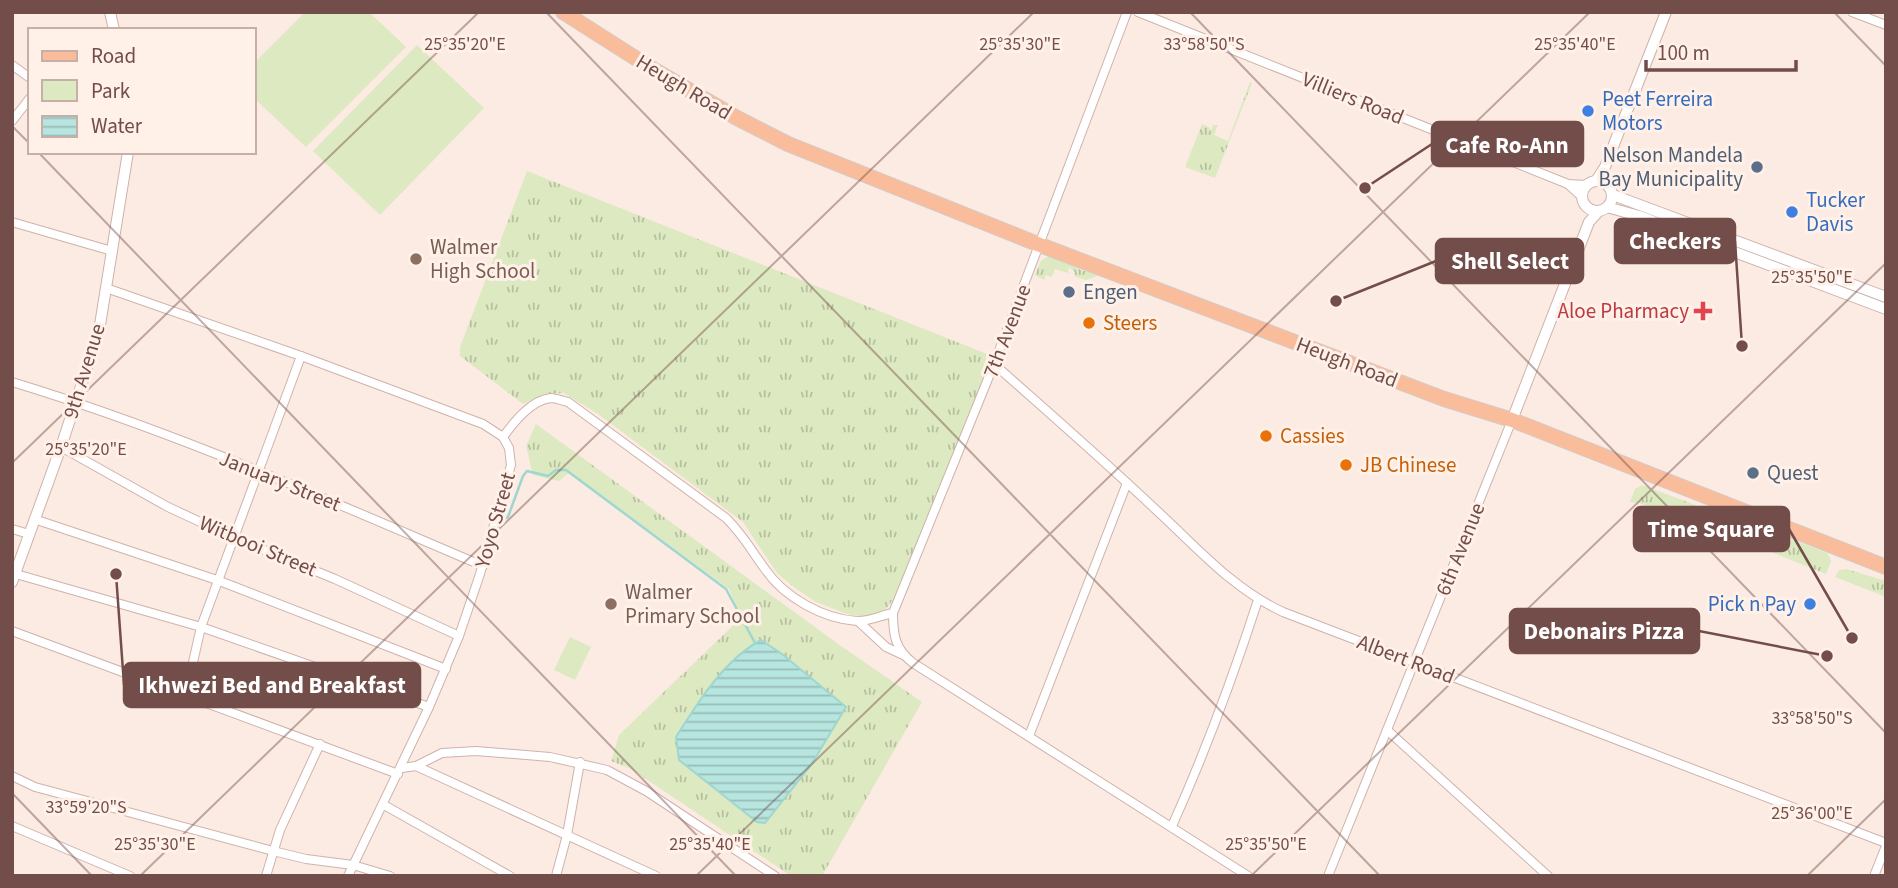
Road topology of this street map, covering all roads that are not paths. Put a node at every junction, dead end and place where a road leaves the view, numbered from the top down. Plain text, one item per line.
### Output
1 (563, 12) edge
2 (579, 12) edge
3 (1127, 12) edge
4 (1138, 12) edge
5 (1666, 12) edge
6 (1852, 12) edge
7 (1886, 25) edge
8 (12, 65) edge
9 (28, 77) edge
10 (28, 101) edge
11 (12, 121) edge
12 (810, 151) junction
13 (128, 154) edge
14 (1597, 183) junction
15 (1569, 184) junction
16 (1613, 195) junction
17 (1582, 197) junction
18 (1598, 209) junction
19 (12, 222) edge
20 (1040, 245) junction
21 (112, 251) junction
22 (106, 288) junction
23 (1886, 297) edge
24 (1886, 309) edge
25 (301, 356) junction
26 (994, 364) junction
27 (12, 382) edge
28 (75, 401) junction
29 (1512, 420) junction
30 (503, 437) junction
31 (61, 447) junction
32 (257, 470) junction
33 (1127, 483) junction
34 (34, 519) junction
35 (12, 529) edge
36 (29, 534) junction
37 (235, 538) junction
38 (483, 566) junction
39 (1886, 567) edge
40 (14, 578) edge
41 (217, 580) junction
42 (1258, 600) junction
43 (893, 613) junction
44 (858, 621) junction
45 (201, 627) junction
46 (12, 631) edge
47 (459, 636) junction
48 (904, 656) junction
49 (1415, 661) junction
50 (446, 669) junction
51 (186, 694) junction
52 (429, 707) junction
53 (1387, 730) junction
54 (1029, 736) junction
55 (320, 744) junction
56 (580, 762) junction
57 (416, 766) junction
58 (400, 771) junction
59 (12, 776) edge
60 (384, 805) junction
61 (12, 826) edge
62 (1172, 826) junction
63 (567, 835) junction
64 (1886, 845) edge
65 (273, 851) junction
66 (352, 865) junction
67 (111, 872) edge
68 (130, 876) edge
69 (266, 876) edge
70 (348, 876) edge
71 (390, 876) edge
72 (510, 876) edge
73 (556, 876) edge
74 (656, 876) edge
75 (775, 876) edge
76 (1248, 876) edge
77 (1328, 876) edge
78 (1548, 876) edge
79 (1874, 876) edge

1 - 12 main road, Heugh Road
2 - 12 main road, Heugh Road
3 - 20 street, 7th Avenue
4 - 15 street, Villiers Road
5 - 14 street
6 - 7 street
8 - 9 street
10 - 11 street
12 - 20 main road, Heugh Road
13 - 21 street, 9th Avenue
14 - 15 street, Villiers Road
14 - 16 street
14 - 17 street
15 - 17 street, Villiers Road
16 - 18 street
16 - 23 street
17 - 18 street, 6th Avenue
18 - 24 street
18 - 29 street, 6th Avenue
19 - 21 street
20 - 26 street, 7th Avenue
20 - 29 main road, Heugh Road
21 - 22 street, 9th Avenue
22 - 25 street
22 - 28 street, 9th Avenue
25 - 30 street
25 - 32 street
26 - 33 street, Albert Road
26 - 43 street, 7th Avenue
27 - 28 street, January Street
28 - 31 street, 9th Avenue
28 - 32 street, January Street
29 - 39 main road, Heugh Road
29 - 49 street, 6th Avenue
30 - 38 street, Yoyo Street
30 - 44 street
31 - 34 street, 9th Avenue
31 - 37 street, Witbooi Street
32 - 37 street
32 - 38 street, January Street
33 - 42 street, Albert Road
33 - 54 street
34 - 36 street, 9th Avenue
34 - 41 street
35 - 36 street
36 - 40 street, 9th Avenue
37 - 41 street
37 - 47 street, Witbooi Street
38 - 47 street, Yoyo Street
40 - 45 street
41 - 45 street
41 - 50 street
42 - 49 street, Albert Road
42 - 62 street
43 - 44 street
43 - 48 street
44 - 48 street
45 - 51 street
45 - 52 street
46 - 51 street
47 - 50 street, Yoyo Street
48 - 54 street
49 - 53 street, 6th Avenue
49 - 64 street, Albert Road
50 - 52 street, Yoyo Street
51 - 55 street
52 - 58 street, Yoyo Street
53 - 77 street, 6th Avenue
53 - 78 street
54 - 62 street
55 - 58 street
55 - 65 street
56 - 57 street
56 - 63 street
56 - 75 street
57 - 58 street
57 - 63 street
58 - 60 street, Yoyo Street
59 - 65 street
60 - 66 street, Yoyo Street
60 - 72 street
61 - 67 street
62 - 76 street
63 - 73 street
63 - 74 street
64 - 79 street
65 - 66 street
65 - 69 street
66 - 70 street, Yoyo Street
66 - 71 street
67 - 68 street

